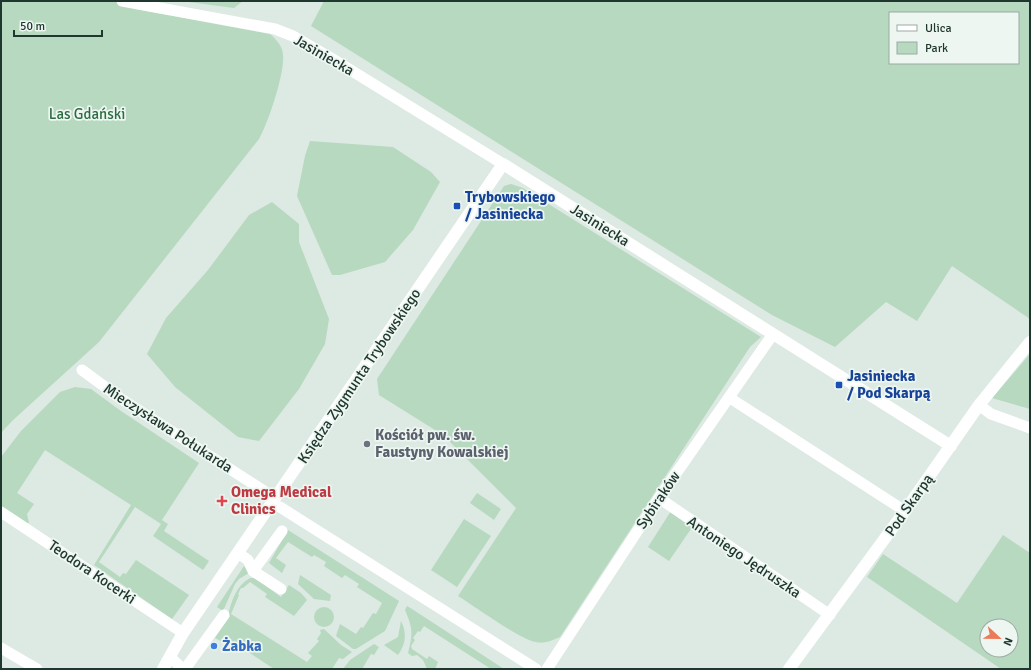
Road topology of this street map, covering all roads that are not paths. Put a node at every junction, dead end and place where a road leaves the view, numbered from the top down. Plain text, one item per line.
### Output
1 (122, 1) edge
2 (502, 164) junction
3 (773, 334) junction
4 (1030, 342) edge
5 (82, 370) dead end
6 (730, 398) junction
7 (979, 405) junction
8 (1030, 428) edge
9 (951, 446) junction
10 (659, 498) junction
11 (278, 503) junction
12 (905, 511) junction
13 (1, 512) edge
14 (282, 531) dead end
15 (238, 552) junction
16 (253, 571) junction
17 (282, 589) dead end
18 (224, 615) dead end
19 (830, 615) junction
20 (183, 633) junction
21 (1, 648) edge
22 (171, 658) junction
23 (37, 669) edge
24 (163, 669) edge
25 (184, 669) edge
26 (536, 669) edge
27 (547, 669) edge
28 (789, 669) edge

1 - 2 street, Jasiniecka
2 - 3 street, Jasiniecka
2 - 11 street, Księdza Zygmunta Trybowskiego
3 - 6 street, Sybiraków
3 - 9 street, Jasiniecka
4 - 7 street, Pod Skarpą
5 - 11 street, Mieczysława Połukarda
6 - 10 street, Sybiraków
6 - 12 street
7 - 8 street
7 - 9 street, Pod Skarpą
9 - 12 street, Pod Skarpą
10 - 19 street, Antoniego Jędruszka
10 - 27 street, Sybiraków
11 - 15 street, Księdza Zygmunta Trybowskiego
11 - 26 street, Mieczysława Połukarda
12 - 19 street, Pod Skarpą
13 - 20 street, Teodora Kocerki
14 - 16 street
15 - 16 street
15 - 20 street, Księdza Zygmunta Trybowskiego
16 - 17 street
18 - 25 street
19 - 28 street, Pod Skarpą
20 - 22 street, Księdza Zygmunta Trybowskiego
21 - 23 street
22 - 24 street, Księdza Zygmunta Trybowskiego
22 - 25 street

